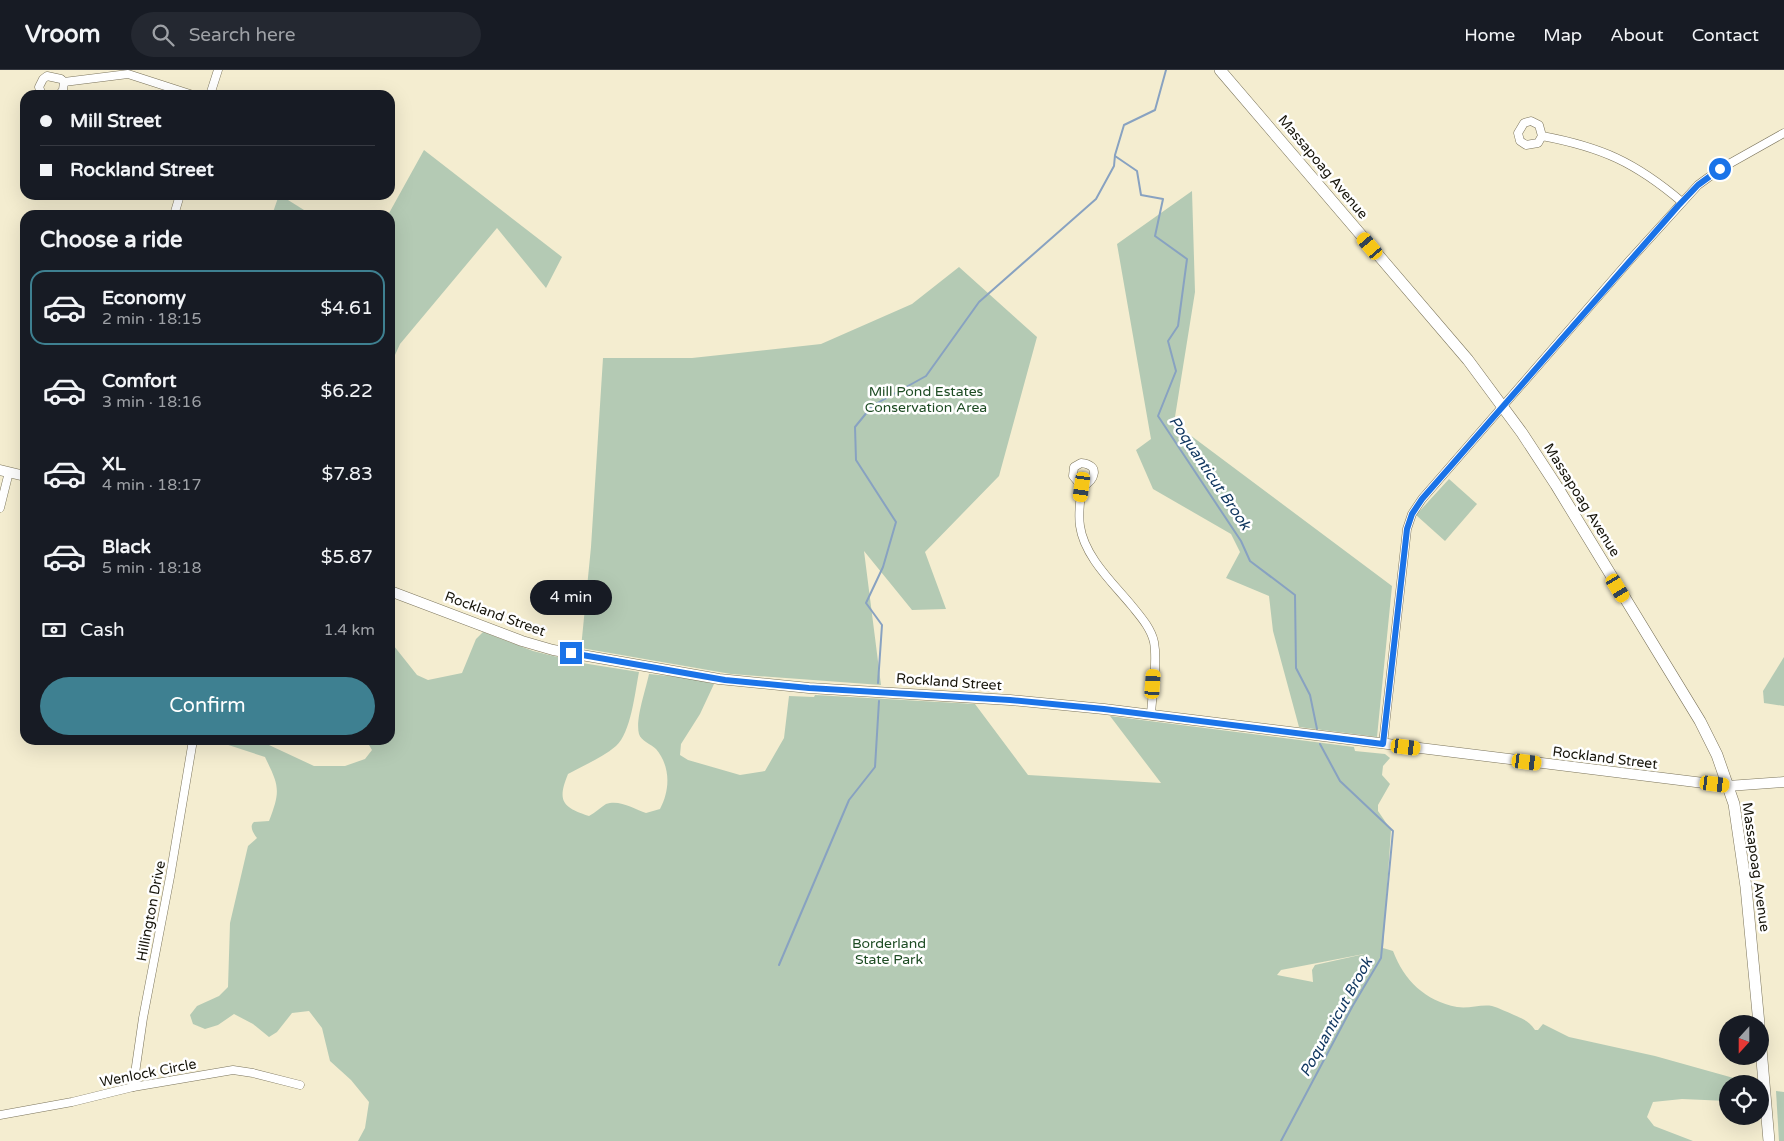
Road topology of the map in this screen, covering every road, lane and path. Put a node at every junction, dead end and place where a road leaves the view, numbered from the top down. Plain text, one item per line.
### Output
1 (218, 70) edge
2 (1220, 70) edge
3 (64, 82) junction
4 (40, 90) edge
5 (63, 90) edge
6 (178, 90) edge
7 (212, 90) edge
8 (1784, 133) edge
9 (1542, 136) dead end
10 (1682, 202) junction
11 (1502, 406) junction
12 (5, 471) edge
13 (20, 475) edge
14 (1082, 487) dead end
15 (0, 508) edge
16 (395, 593) edge
17 (1151, 715) junction
18 (1383, 744) junction
19 (192, 745) edge
20 (1784, 782) edge
21 (1728, 786) junction
22 (1758, 1015) edge
23 (1762, 1065) edge
24 (300, 1085) dead end
25 (133, 1087) junction
26 (0, 1115) edge
27 (1769, 1141) edge

1 - 7 street
2 - 11 main road, Massapoag Avenue
3 - 4 street
3 - 5 street
3 - 6 street
8 - 10 street
9 - 10 street
10 - 11 street
11 - 18 street
11 - 21 main road, Massapoag Avenue
12 - 13 street
12 - 15 street
14 - 17 street
16 - 17 street, Rockland Street
17 - 18 street, Rockland Street
18 - 21 street, Rockland Street
19 - 25 street, Hillington Drive
20 - 21 street, Rockland Street
21 - 22 main road, Massapoag Avenue
23 - 27 main road
24 - 25 street, Wenlock Circle
25 - 26 street, Wenlock Circle

